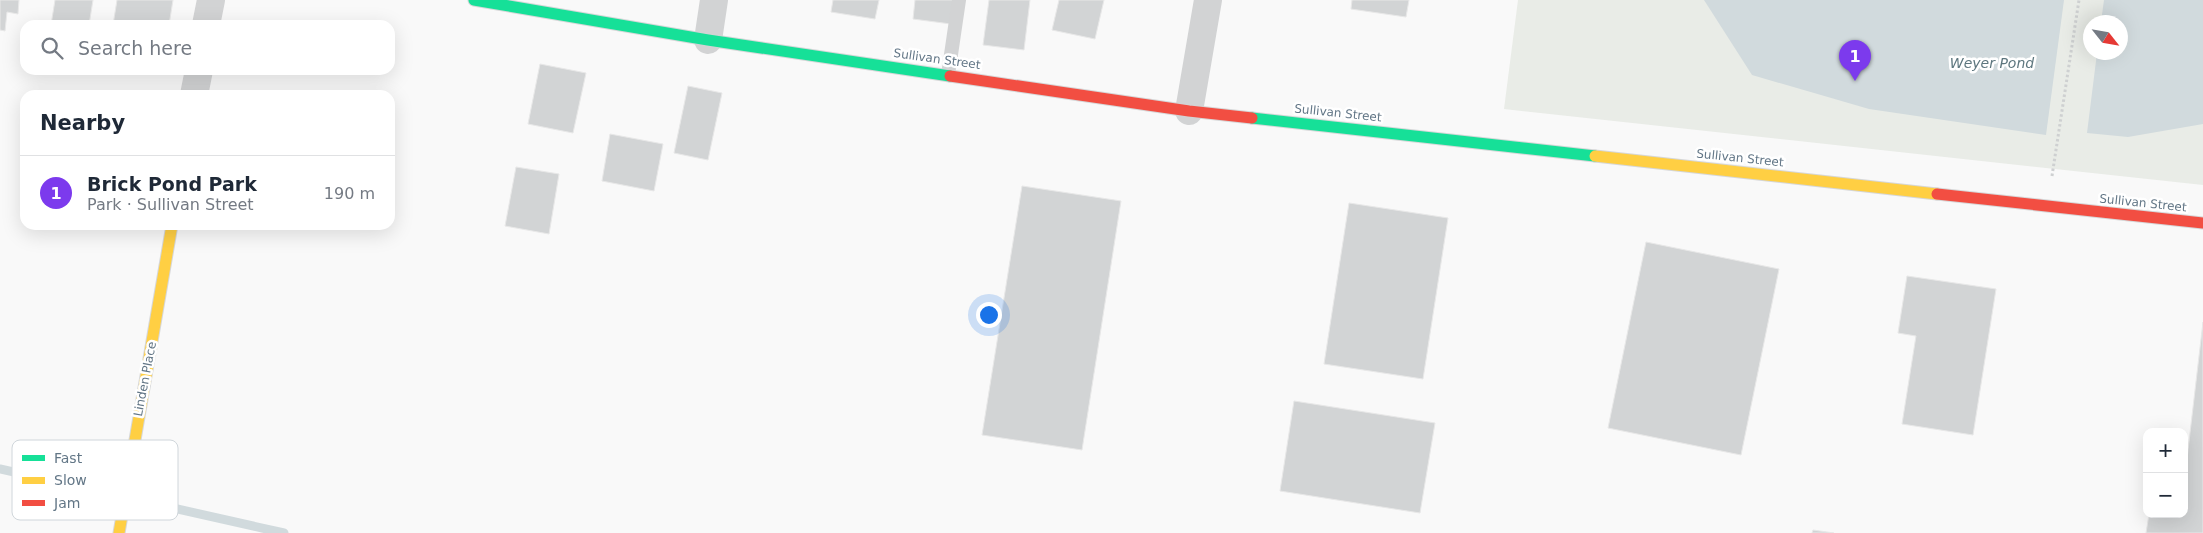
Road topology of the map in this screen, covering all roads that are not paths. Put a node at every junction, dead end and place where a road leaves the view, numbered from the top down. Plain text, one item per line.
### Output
1 (211, 0) edge
2 (474, 0) edge
3 (714, 0) edge
4 (960, 0) edge
5 (1208, 0) edge
6 (207, 20) edge
7 (708, 40) junction
8 (198, 75) edge
9 (948, 75) junction
10 (195, 90) edge
11 (1189, 111) junction
12 (2203, 223) edge
13 (171, 230) edge
14 (133, 440) edge
15 (121, 520) edge
16 (119, 533) edge

1 - 6 street
2 - 7 street, Sullivan Street
3 - 7 street
4 - 9 lane
5 - 11 street
7 - 9 street, Sullivan Street
8 - 10 street
9 - 11 street, Sullivan Street
11 - 12 street, Sullivan Street
13 - 14 street, Linden Place
15 - 16 street, Linden Place

